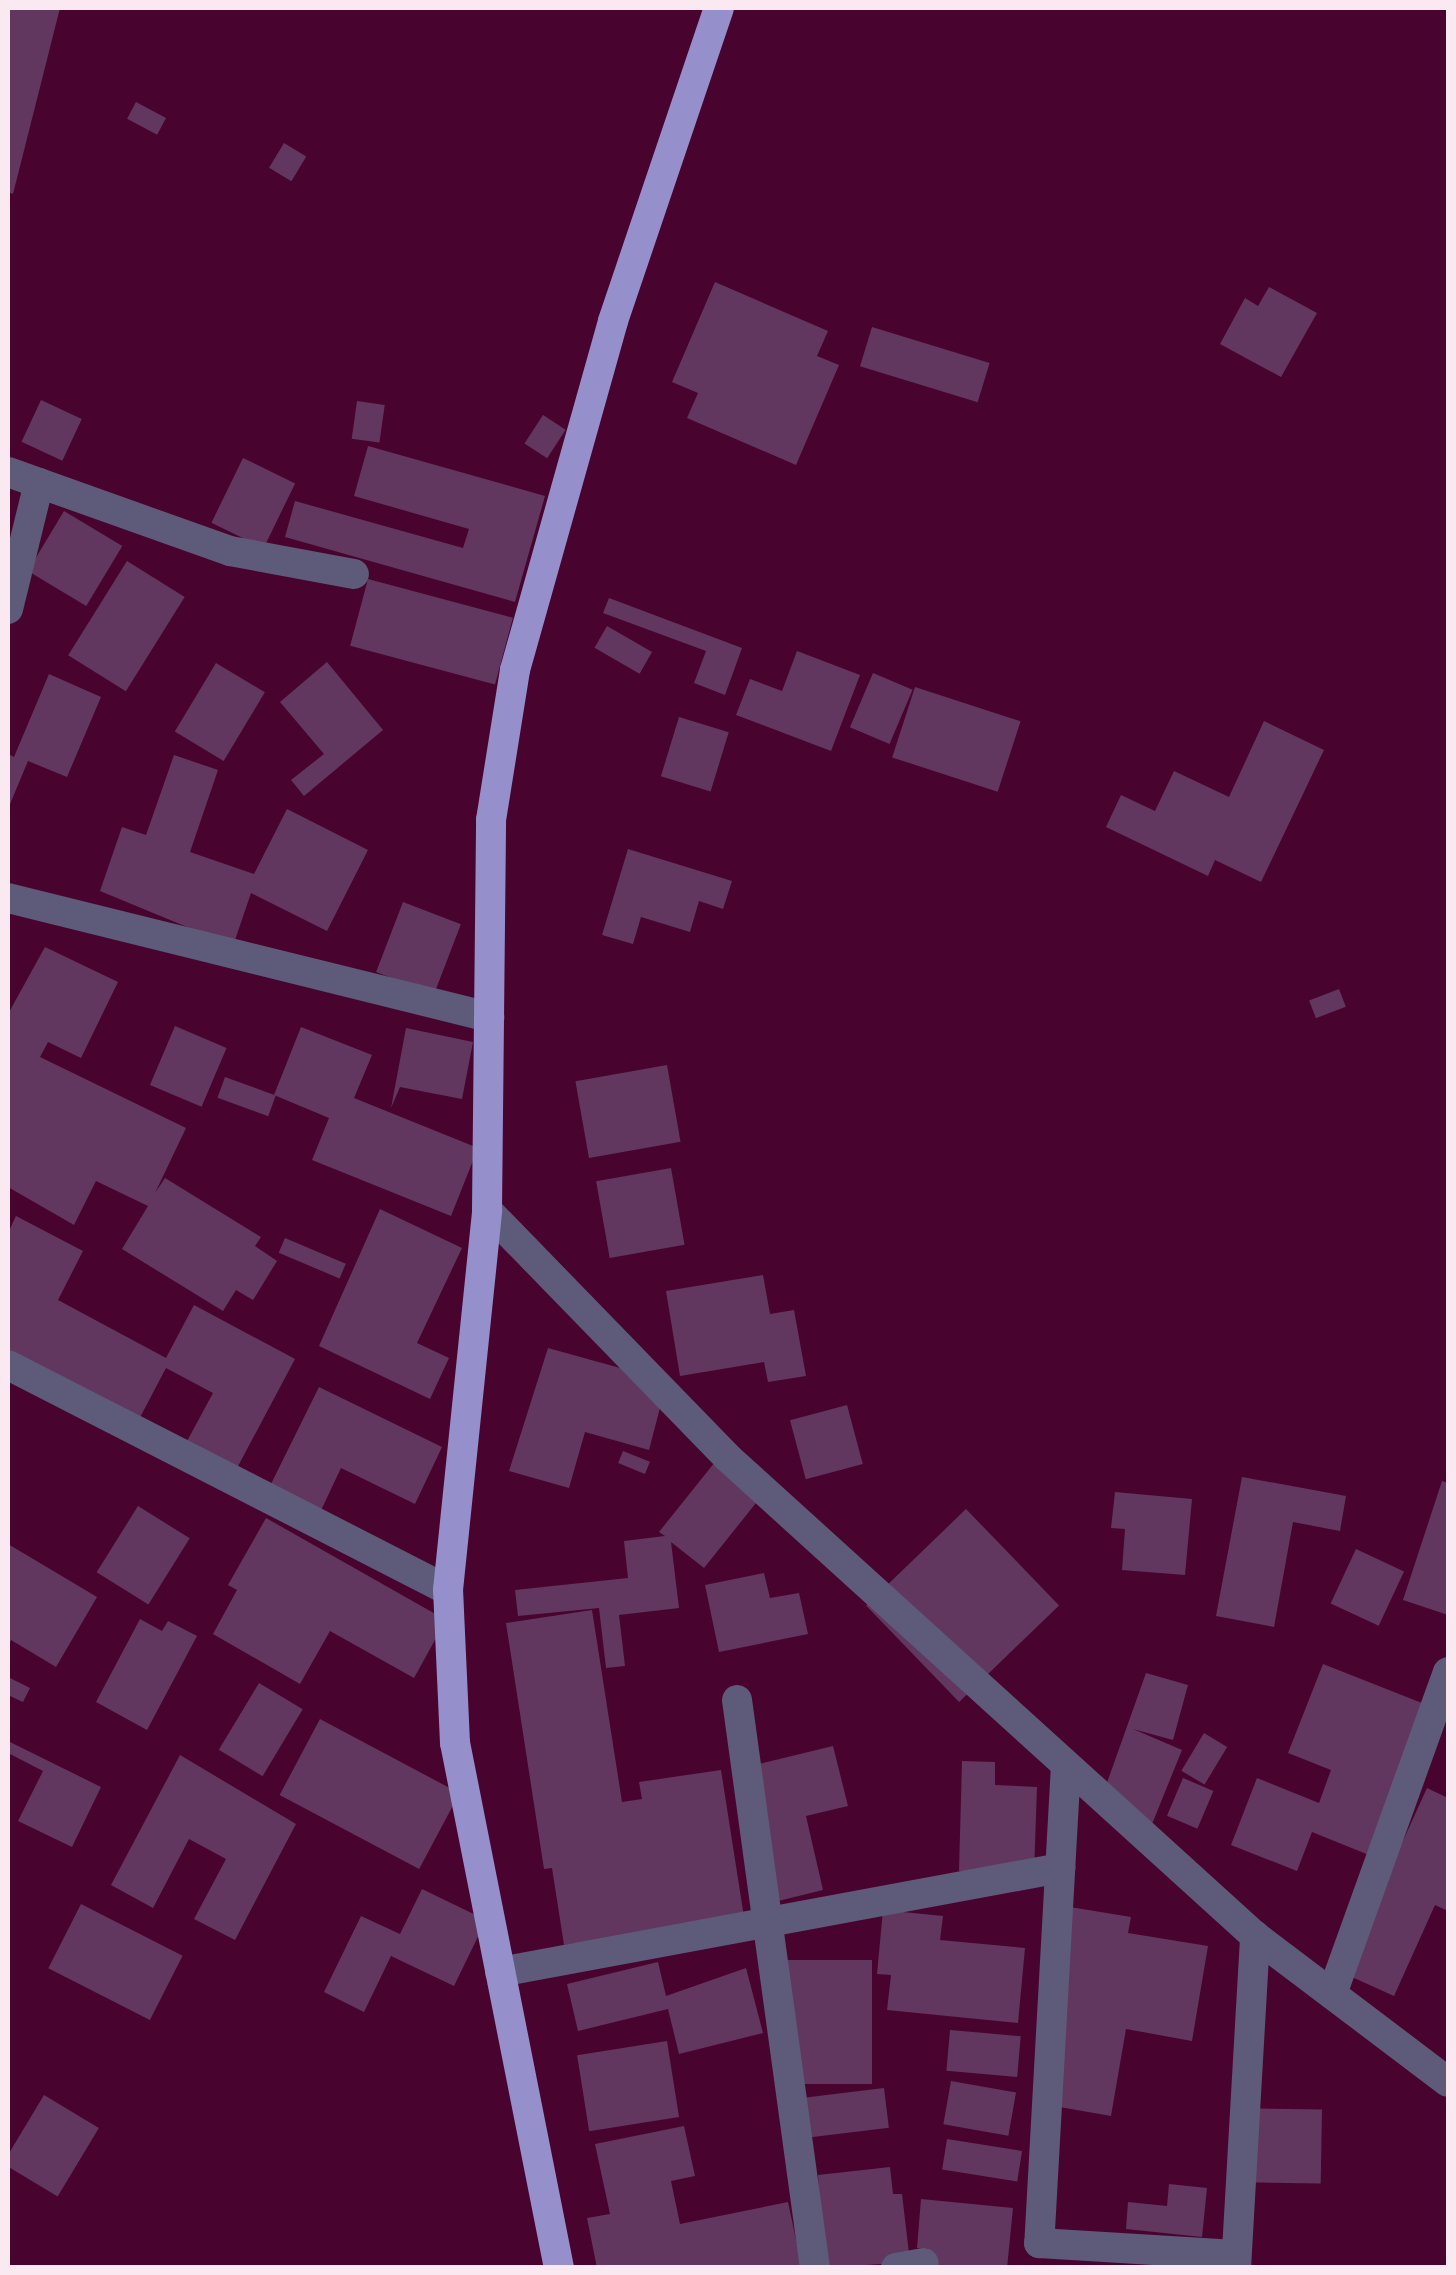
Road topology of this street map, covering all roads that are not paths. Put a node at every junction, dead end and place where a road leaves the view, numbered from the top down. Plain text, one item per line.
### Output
1 (719, 8) edge
2 (8, 472) edge
3 (38, 483) junction
4 (354, 574) dead end
5 (8, 609) edge
6 (8, 898) edge
7 (489, 1017) junction
8 (487, 1210) junction
9 (8, 1365) edge
10 (448, 1590) junction
11 (1448, 1672) edge
12 (737, 1700) dead end
13 (1066, 1764) junction
14 (1060, 1868) junction
15 (766, 1922) junction
16 (1255, 1936) junction
17 (500, 1972) junction
18 (1332, 1994) junction
19 (1448, 2082) edge
20 (1039, 2256) edge
21 (1236, 2261) edge
22 (559, 2268) edge
23 (815, 2268) edge

1 - 7 main road
2 - 3 street
3 - 4 street
3 - 5 street
6 - 7 street
7 - 8 main road
8 - 10 main road
8 - 13 street
9 - 10 street
10 - 17 main road
11 - 18 street
12 - 15 street
13 - 14 street
13 - 16 street
14 - 15 street
14 - 20 street
15 - 17 street
15 - 23 street
16 - 18 street
16 - 21 street
17 - 22 main road
18 - 19 street
20 - 21 street

